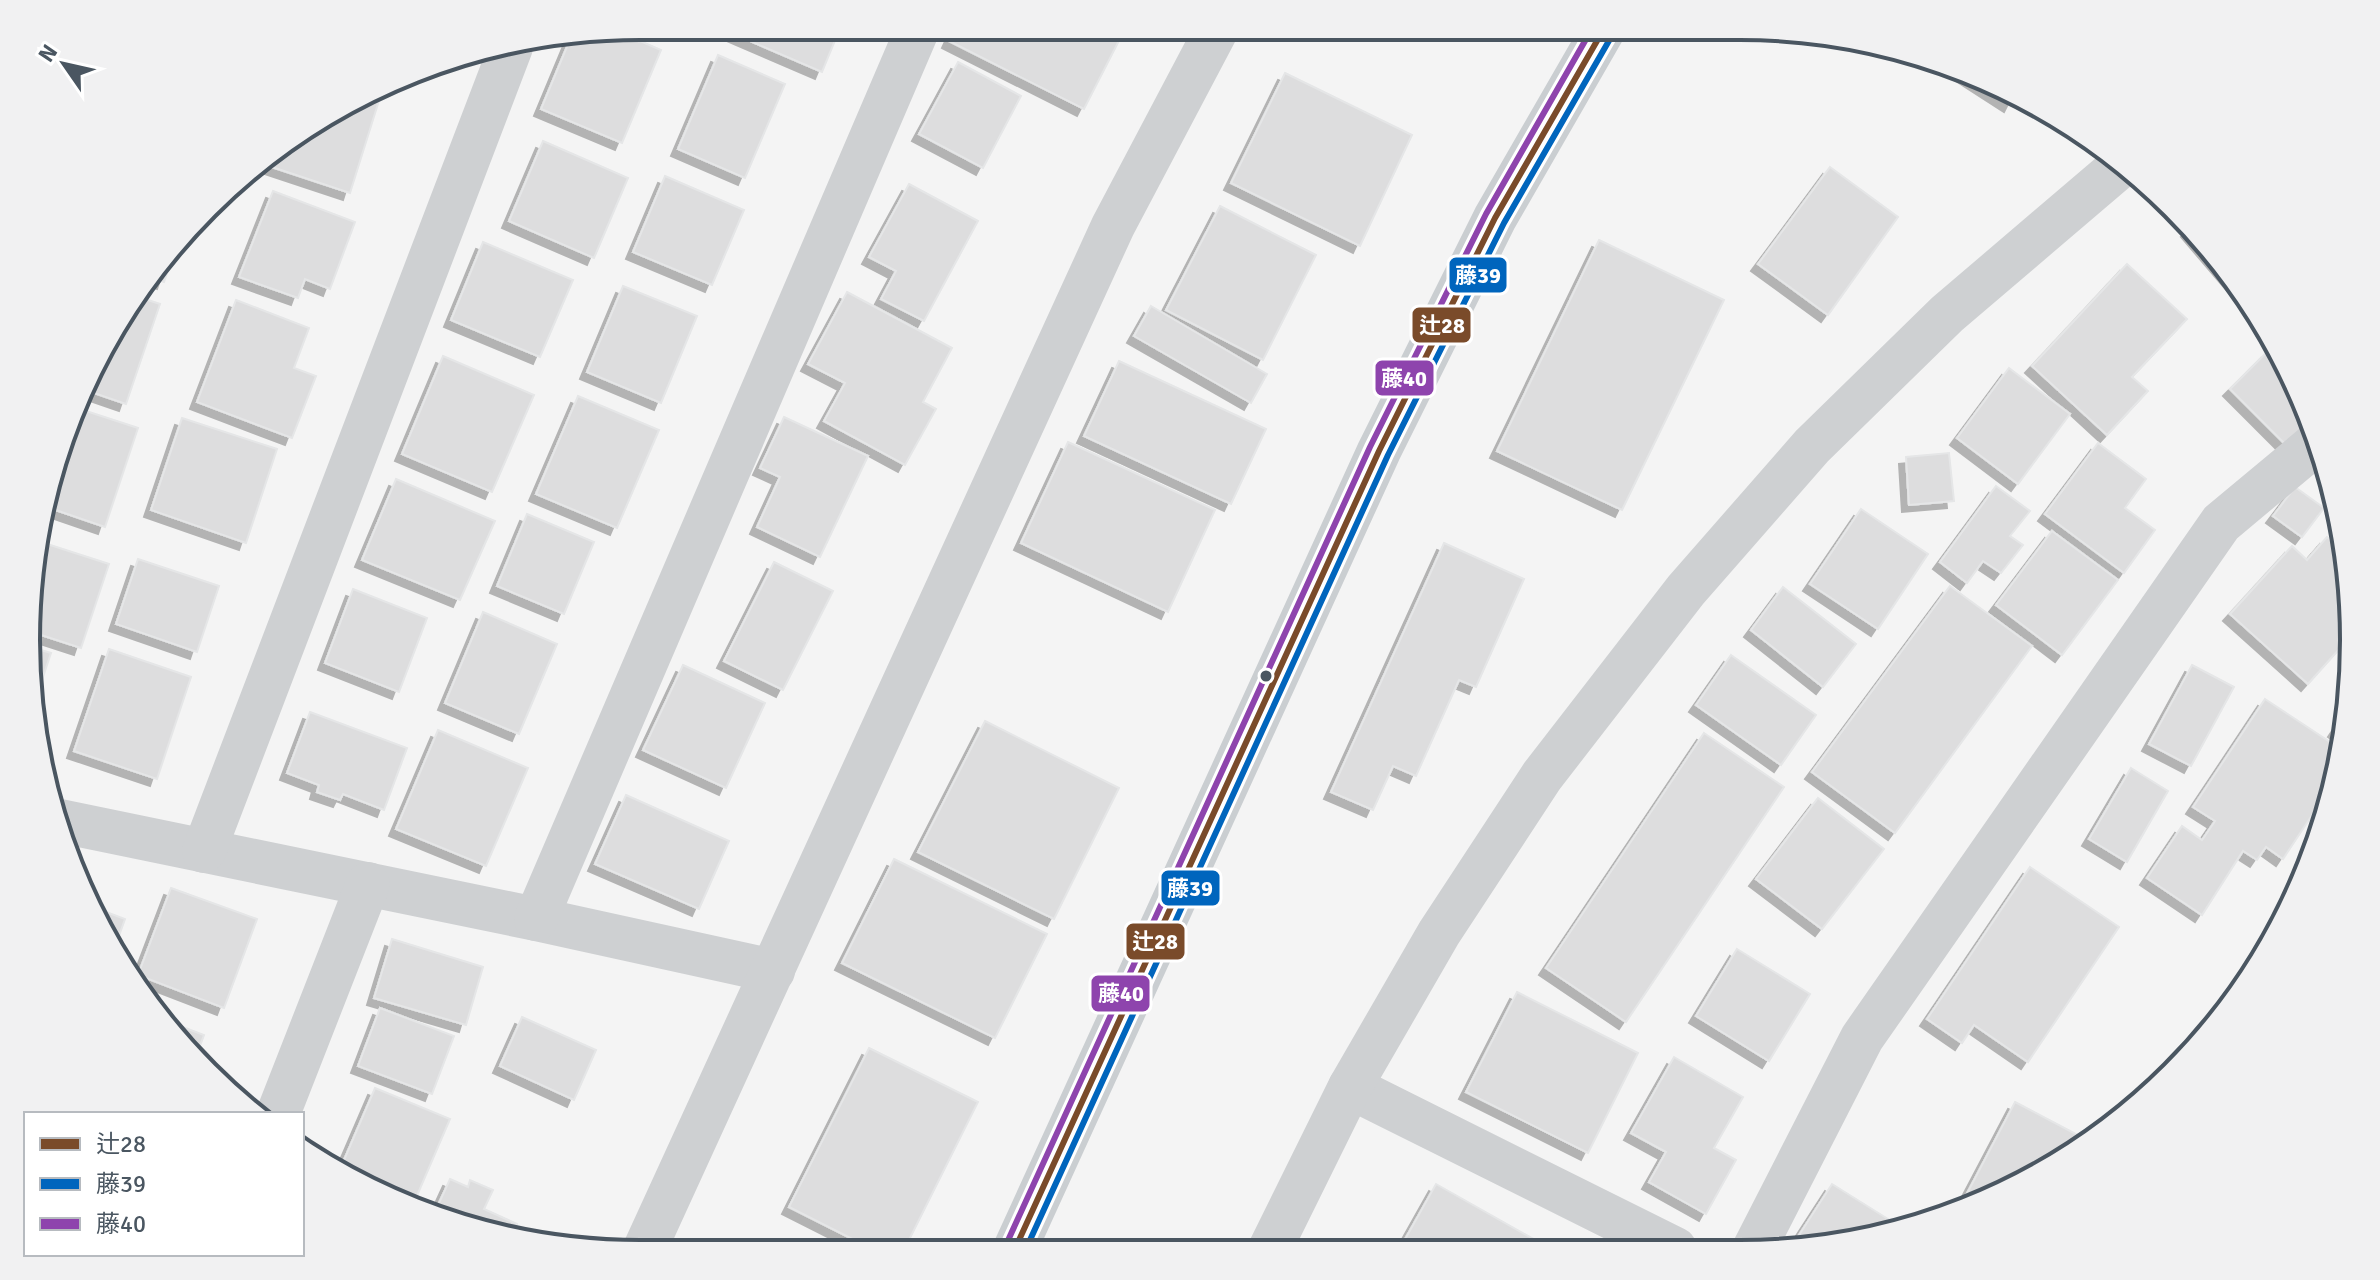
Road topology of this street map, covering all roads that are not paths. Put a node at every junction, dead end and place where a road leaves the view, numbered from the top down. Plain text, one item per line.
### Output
1 (913, 40) edge
2 (1211, 40) edge
3 (1598, 40) edge
4 (508, 55) edge
5 (2114, 171) edge
6 (2309, 450) edge
7 (69, 823) edge
8 (204, 851) junction
9 (368, 884) junction
10 (536, 919) junction
11 (773, 971) junction
12 (1350, 1087) junction
13 (279, 1112) edge
14 (649, 1240) edge
15 (1019, 1240) edge
16 (1274, 1240) edge
17 (1657, 1240) edge
18 (1759, 1240) edge

1 - 10 street
2 - 11 street
3 - 15 main road
4 - 8 street
5 - 12 street
6 - 18 street
7 - 8 street
8 - 9 street
9 - 10 street
9 - 13 street
10 - 11 street
11 - 14 street
12 - 16 street
12 - 17 street

